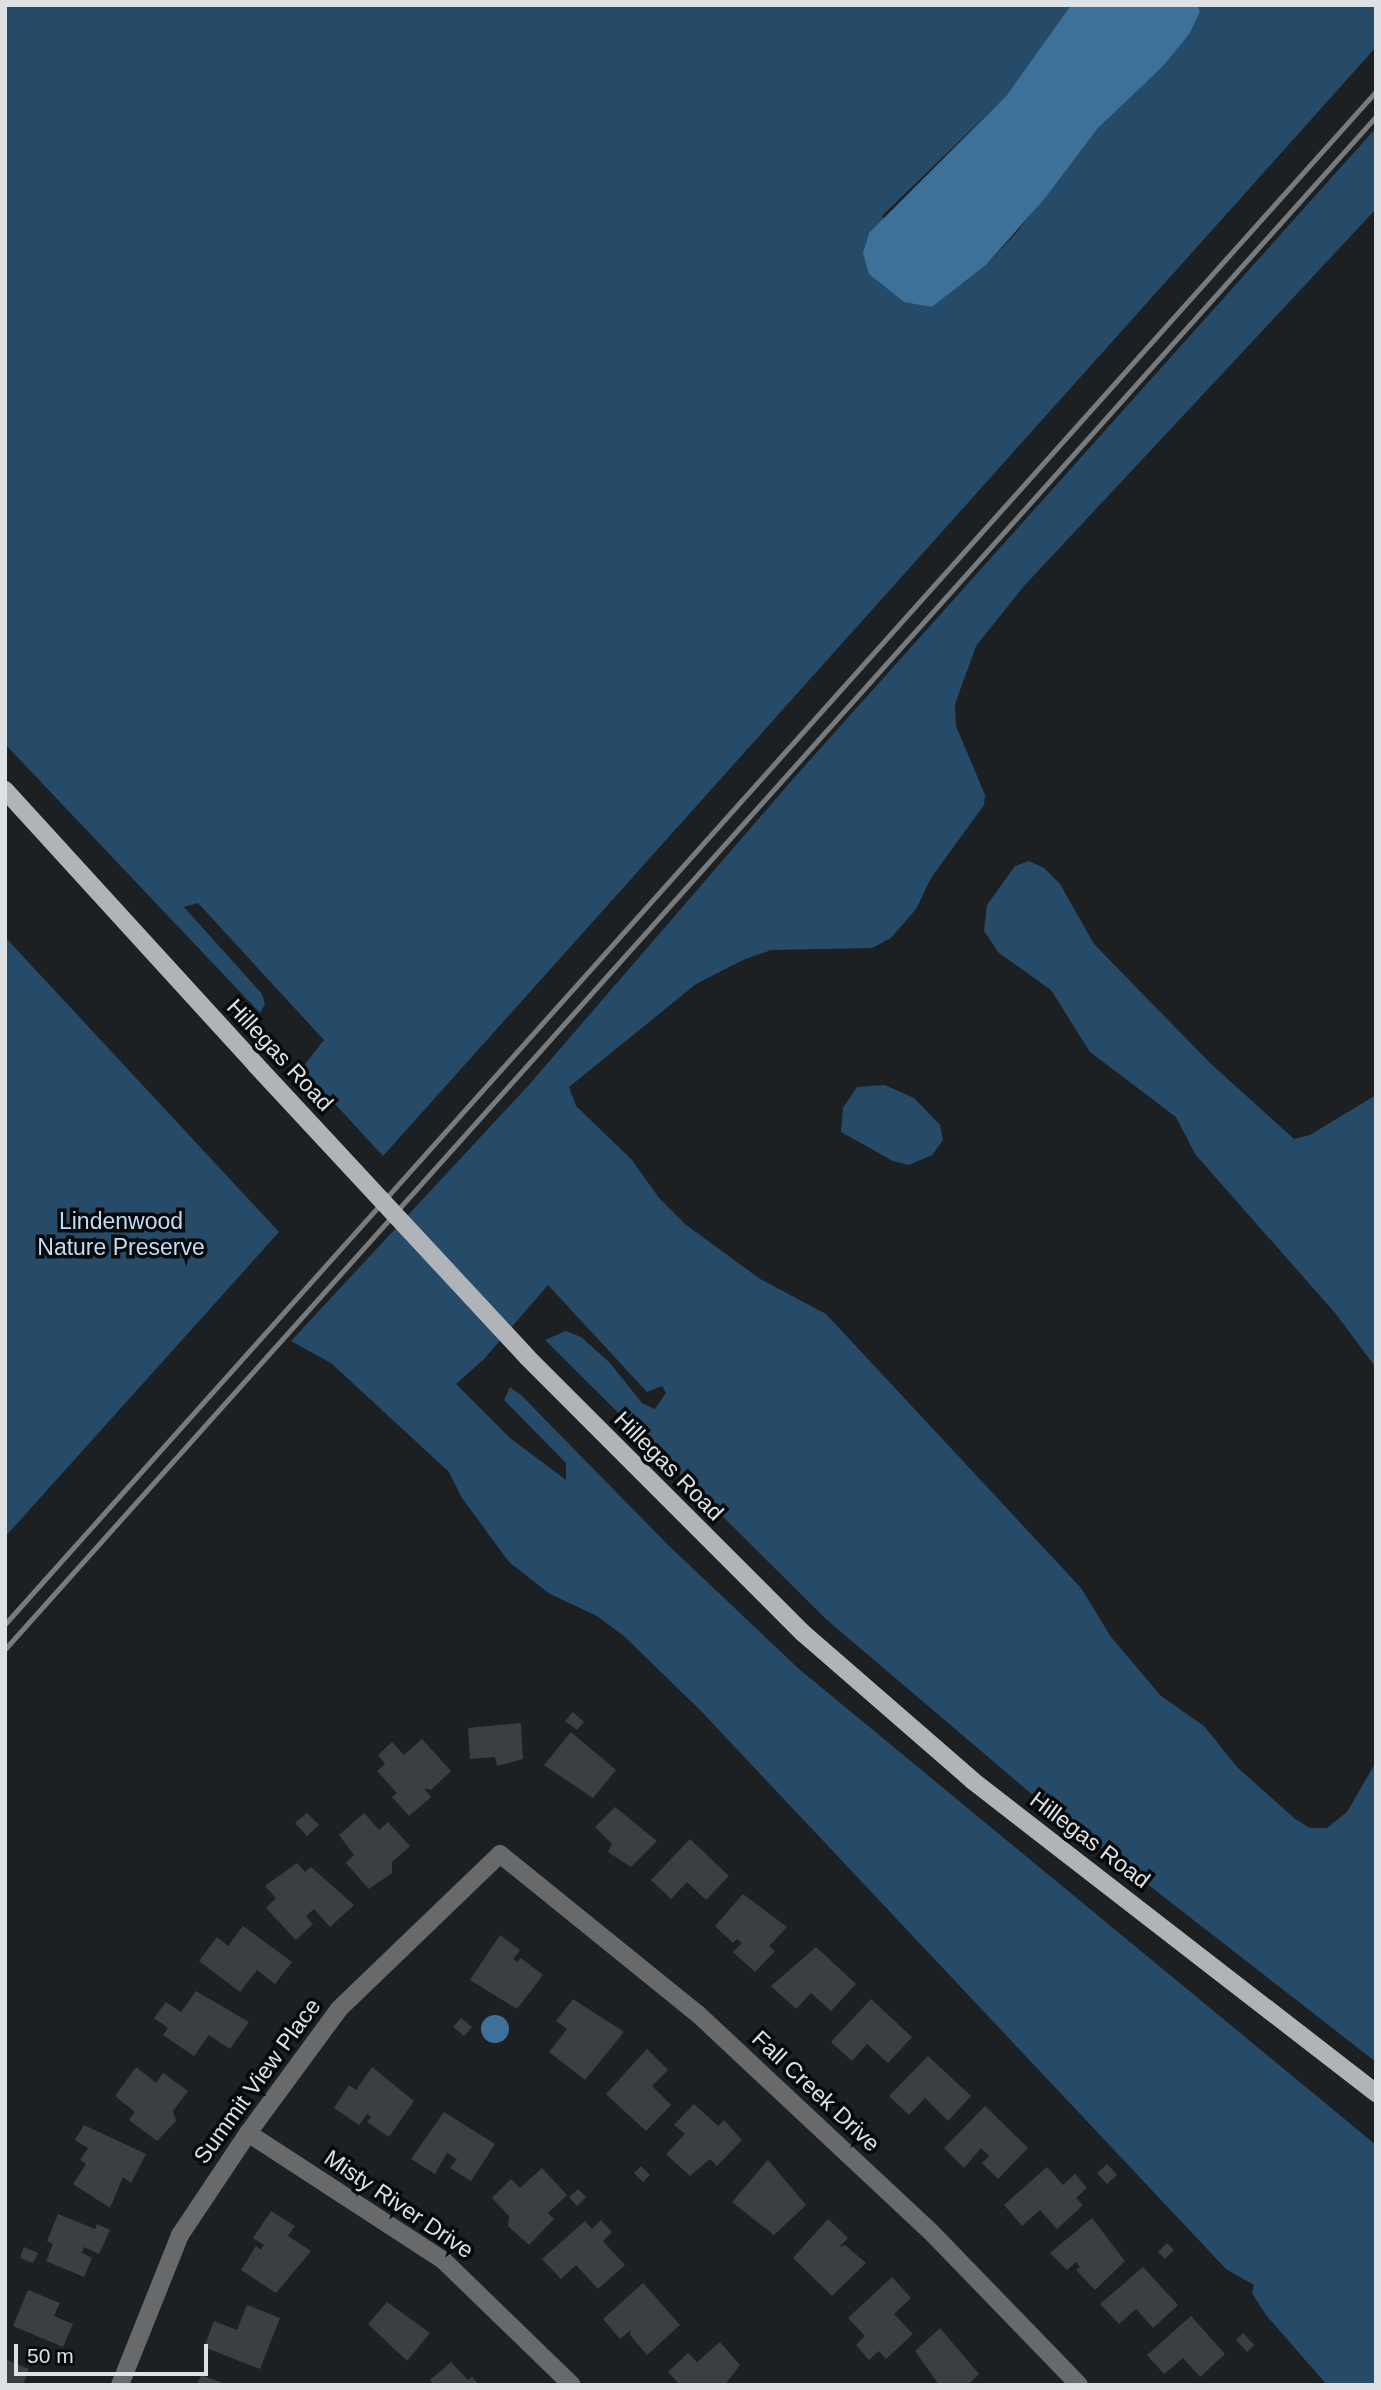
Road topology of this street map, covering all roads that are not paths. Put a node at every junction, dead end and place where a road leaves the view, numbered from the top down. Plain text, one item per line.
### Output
1 (5, 790) edge
2 (500, 1854) joint
3 (1376, 2093) edge
4 (248, 2133) junction
5 (121, 2385) edge
6 (572, 2385) edge
7 (1079, 2385) edge

1 - 3 main road, Hillegas Road, bridge
2 - 4 street, Summit View Place
2 - 7 street, Fall Creek Drive
4 - 5 street, Summit View Place
4 - 6 street, Misty River Drive

